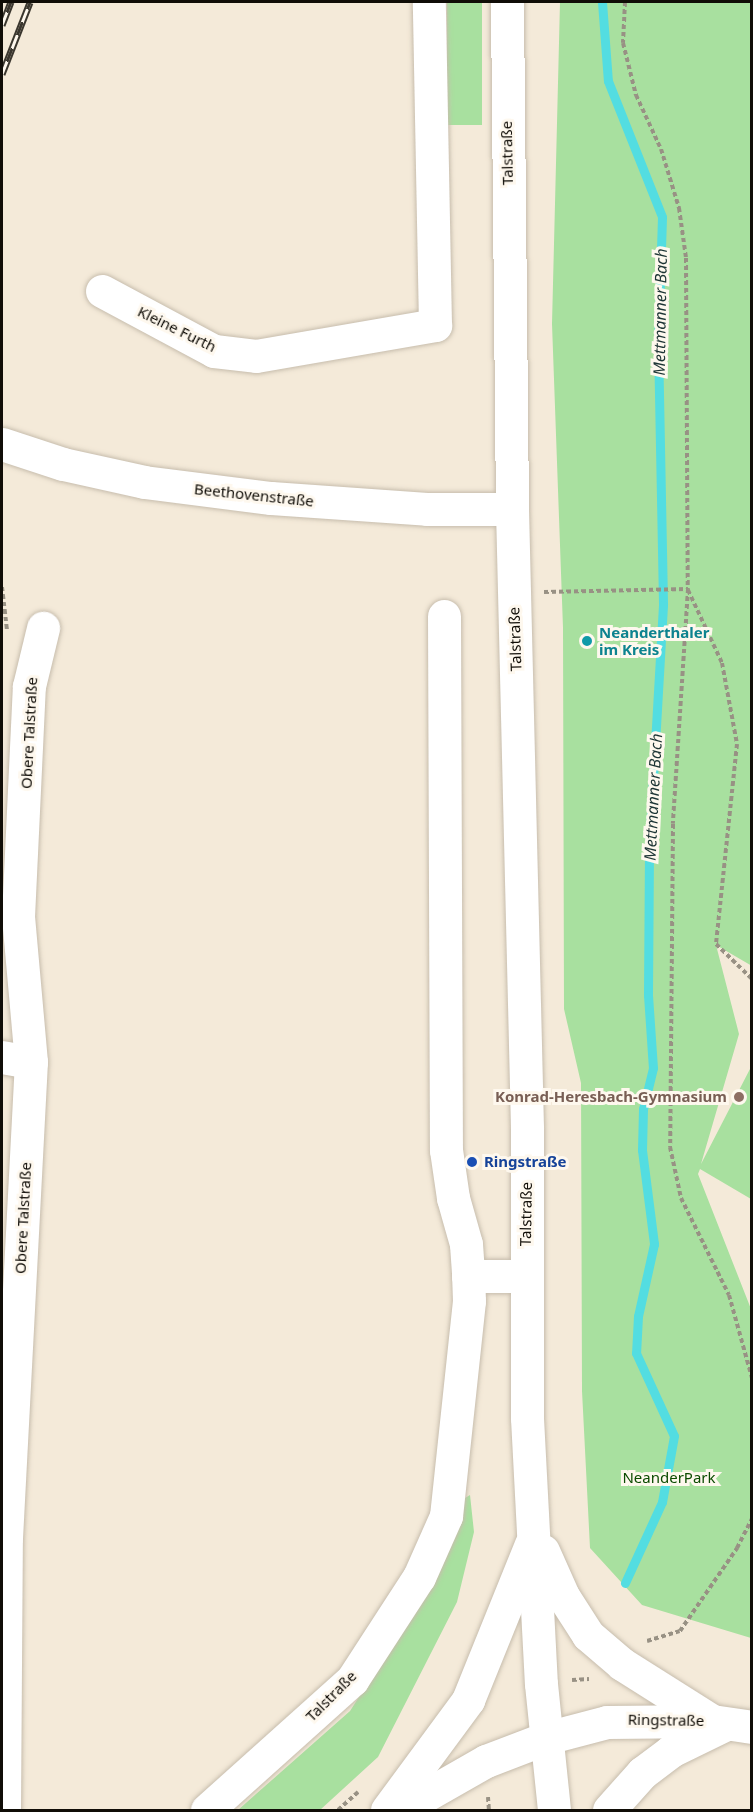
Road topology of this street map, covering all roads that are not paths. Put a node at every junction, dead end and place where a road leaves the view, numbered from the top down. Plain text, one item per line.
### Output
1 (429, 2) edge
2 (507, 2) edge
3 (102, 291) dead end
4 (2, 444) edge
5 (512, 509) junction
6 (444, 616) dead end
7 (43, 628) dead end
8 (11, 864) edge
9 (16, 1059) edge
10 (468, 1276) junction
11 (525, 1276) junction
12 (535, 1534) junction
13 (730, 1724) edge
14 (546, 1738) junction
15 (4, 1810) edge
16 (207, 1810) edge
17 (387, 1810) edge
18 (400, 1810) edge
19 (554, 1810) edge
20 (609, 1810) edge

1 - 3 street, Kleine Furth
2 - 5 street, Talstraße
4 - 5 street, Beethovenstraße
5 - 11 street, Talstraße
6 - 10 street, Talstraße
7 - 8 street, Obere Talstraße
8 - 9 street, Obere Talstraße
9 - 15 street, Obere Talstraße
10 - 11 street
10 - 16 street, Talstraße
11 - 12 street, Talstraße
12 - 13 street, Talstraße
12 - 14 street, Talstraße
12 - 17 street, Talstraße
13 - 14 street, Ringstraße
13 - 20 street
14 - 18 street
14 - 19 street, Talstraße

